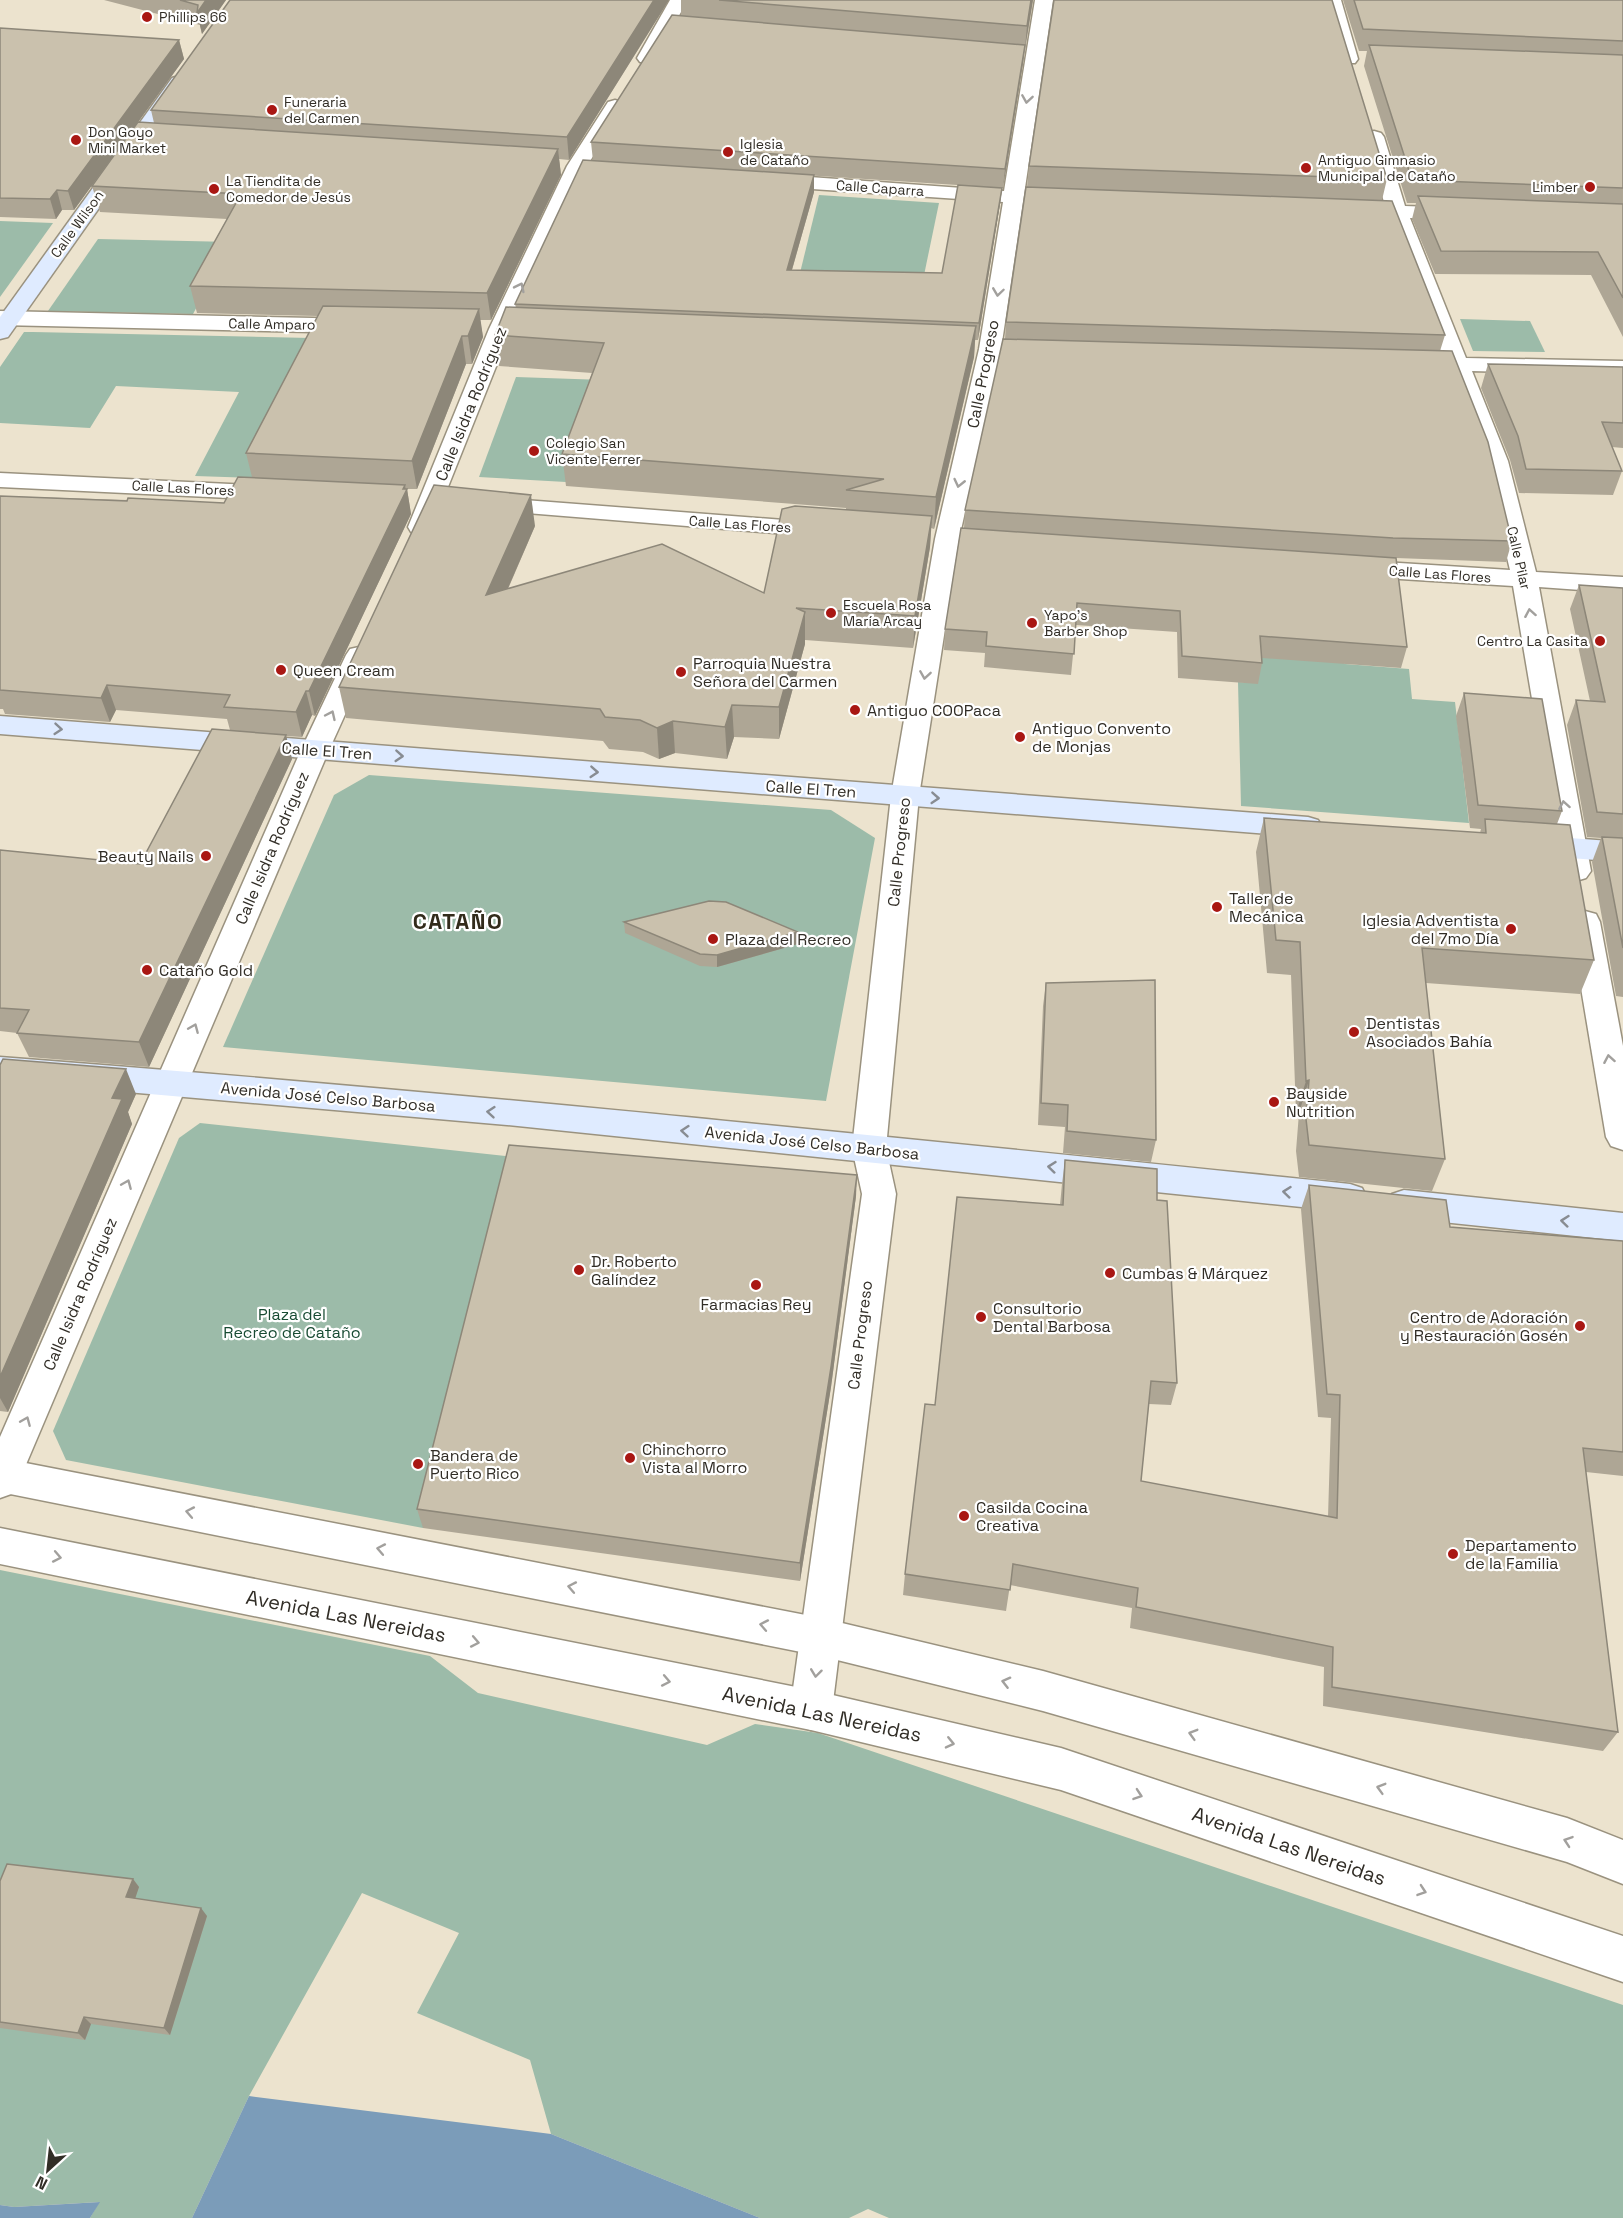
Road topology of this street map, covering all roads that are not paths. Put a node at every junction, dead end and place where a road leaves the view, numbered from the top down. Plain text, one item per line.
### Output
1 (679, 0) edge
2 (1044, 0) edge
3 (1332, 0) edge
4 (194, 62) edge
5 (1356, 80) edge
6 (1366, 113) edge
7 (138, 139) junction
8 (160, 140) edge
9 (754, 179) edge
10 (1024, 197) junction
11 (1327, 209) edge
12 (1397, 212) junction
13 (1480, 215) edge
14 (3, 323) edge
15 (380, 327) edge
16 (1388, 362) edge
17 (1459, 364) junction
18 (1623, 368) edge
19 (0, 480) edge
20 (292, 494) edge
21 (441, 501) junction
22 (851, 532) edge
23 (412, 543) edge
24 (1324, 566) edge
25 (1524, 580) junction
26 (1623, 585) edge
27 (371, 630) edge
28 (0, 725) edge
29 (315, 750) junction
30 (905, 796) junction
31 (1334, 829) edge
32 (1500, 842) edge
33 (1572, 848) junction
34 (1623, 852) edge
35 (0, 1069) edge
36 (170, 1082) junction
37 (1623, 1137) edge
38 (869, 1148) junction
39 (1623, 1227) edge
40 (1, 1477) edge
41 (0, 1546) edge
42 (821, 1636) junction
43 (812, 1710) junction
44 (1623, 1862) edge
45 (1623, 1959) edge

21 -> 1 street, Calle Isidra Rodríguez
2 -> 10 street, Calle Progreso
3 - 5 street
4 - 7 main road, Calle Wilson
6 - 12 street, Calle Pilar
7 - 8 street
7 - 14 main road, Calle Wilson
9 - 10 street, Calle Caparra
10 -> 30 street, Calle Progreso
11 - 12 street
12 - 13 street
12 - 17 street, Calle Pilar
14 - 15 street, Calle Amparo
16 - 17 street
17 - 18 street
17 - 25 street, Calle Pilar
19 - 20 street, Calle Las Flores
21 - 22 street, Calle Las Flores
21 - 23 street, Calle Isidra Rodríguez
24 - 25 street, Calle Las Flores
25 - 26 street, Calle Las Flores
33 -> 25 street, Calle Pilar
29 -> 27 street, Calle Isidra Rodríguez
28 -> 29 main road, Calle El Tren
29 -> 30 main road, Calle El Tren
36 -> 29 street, Calle Isidra Rodríguez
30 -> 31 main road, Calle El Tren
30 - 38 street, Calle Progreso
32 - 33 main road
33 - 34 main road
37 -> 33 street, Calle Pilar
35 - 36 main road, Avenida José Celso Barbosa
38 -> 36 main road, Avenida José Celso Barbosa
40 -> 36 street, Calle Isidra Rodríguez
39 -> 38 main road, Avenida José Celso Barbosa
38 - 42 street, Calle Progreso
42 -> 40 street
41 -> 43 street, Avenida Las Nereidas
42 -> 43 street, Calle Progreso
44 -> 42 street
43 -> 45 street, Avenida Las Nereidas

